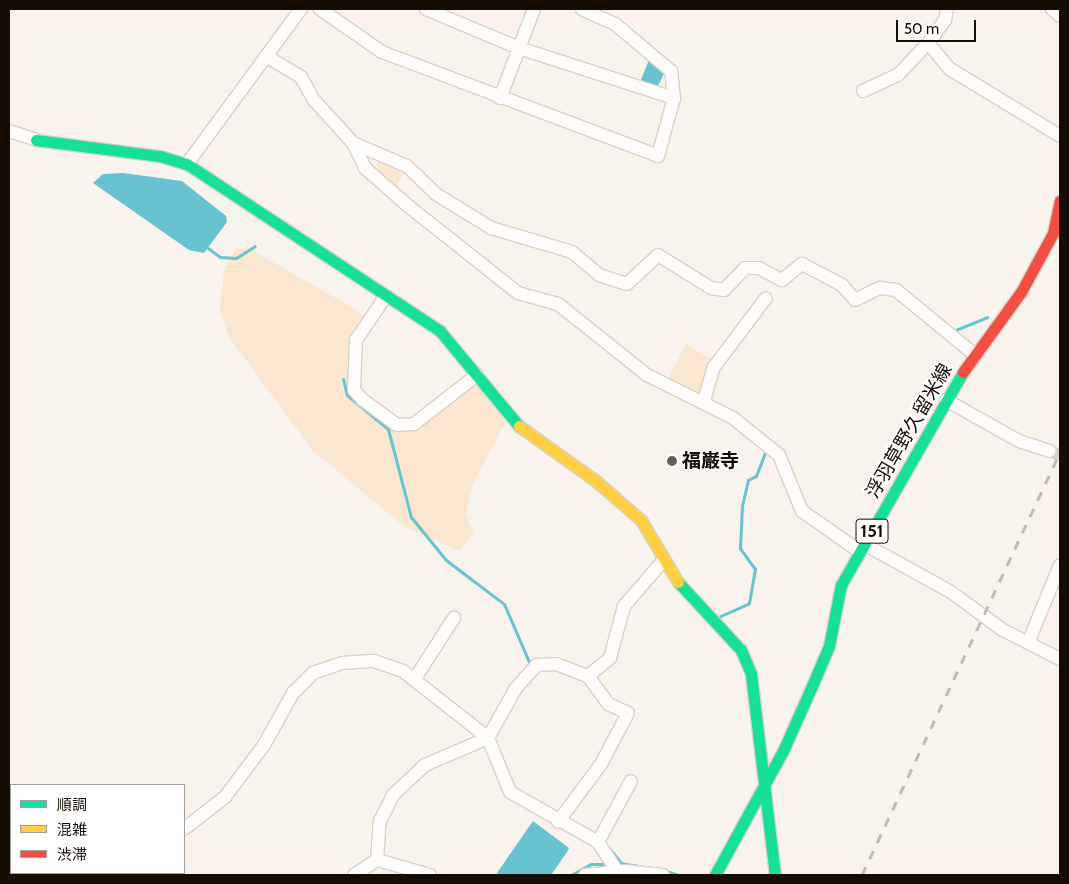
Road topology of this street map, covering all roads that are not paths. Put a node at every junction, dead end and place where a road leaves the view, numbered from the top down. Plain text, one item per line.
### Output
1 (301, 9) edge
2 (320, 9) edge
3 (426, 9) edge
4 (534, 9) edge
5 (582, 9) edge
6 (948, 9) edge
7 (1052, 9) edge
8 (1060, 16) edge
9 (928, 43) junction
10 (518, 48) junction
11 (266, 56) junction
12 (863, 91) dead end
13 (500, 98) junction
14 (674, 98) junction
15 (9, 131) edge
16 (1060, 136) edge
17 (36, 140) joint
18 (353, 143) junction
19 (187, 164) junction
20 (1060, 202) edge
21 (1057, 234) edge
22 (386, 296) junction
23 (766, 298) dead end
24 (974, 354) junction
25 (477, 375) junction
26 (946, 400) junction
27 (704, 401) junction
28 (1049, 451) tunnel mouth
29 (861, 547) junction
30 (663, 561) junction
31 (1060, 565) edge
32 (454, 618) dead end
33 (1028, 642) junction
34 (1060, 659) edge
35 (588, 676) junction
36 (414, 680) junction
37 (488, 738) junction
38 (631, 781) dead end
39 (765, 786) junction
40 (558, 822) junction
41 (185, 828) edge
42 (598, 842) junction
43 (377, 860) junction
44 (617, 871) junction
45 (354, 875) edge
46 (430, 875) edge
47 (585, 875) edge
48 (664, 875) edge
49 (715, 875) edge
50 (775, 875) edge

1 - 11 street
2 - 13 street
3 - 10 street
4 - 10 street
5 - 14 street
6 - 9 street
7 - 8 street
9 - 12 street
9 - 16 street
10 - 13 street
10 - 14 street
11 - 18 street
11 - 19 street
13 - 14 street
15 - 17 street
17 - 19 street
18 - 24 street
18 - 27 street
19 - 22 street
20 - 21 street, 浮羽草野久留米線 / 151
21 - 24 street, 浮羽草野久留米線 / 151
22 - 25 street
22 - 25 street
23 - 27 street
24 - 26 street, 浮羽草野久留米線 / 151
25 - 30 street
26 - 28 street
26 - 29 street, 浮羽草野久留米線 / 151
27 - 29 street
29 - 33 street
29 - 39 street, 浮羽草野久留米線 / 151
30 - 35 street
30 - 39 street
31 - 33 street
32 - 36 street
33 - 34 street
35 - 37 street
35 - 40 street
36 - 37 street
36 - 41 street
37 - 40 street
37 - 43 street
38 - 42 street
39 - 49 street, 浮羽草野久留米線 / 151
39 - 50 street
40 - 42 street
42 - 44 street
43 - 45 street
43 - 46 street
44 - 47 street
44 - 48 street

